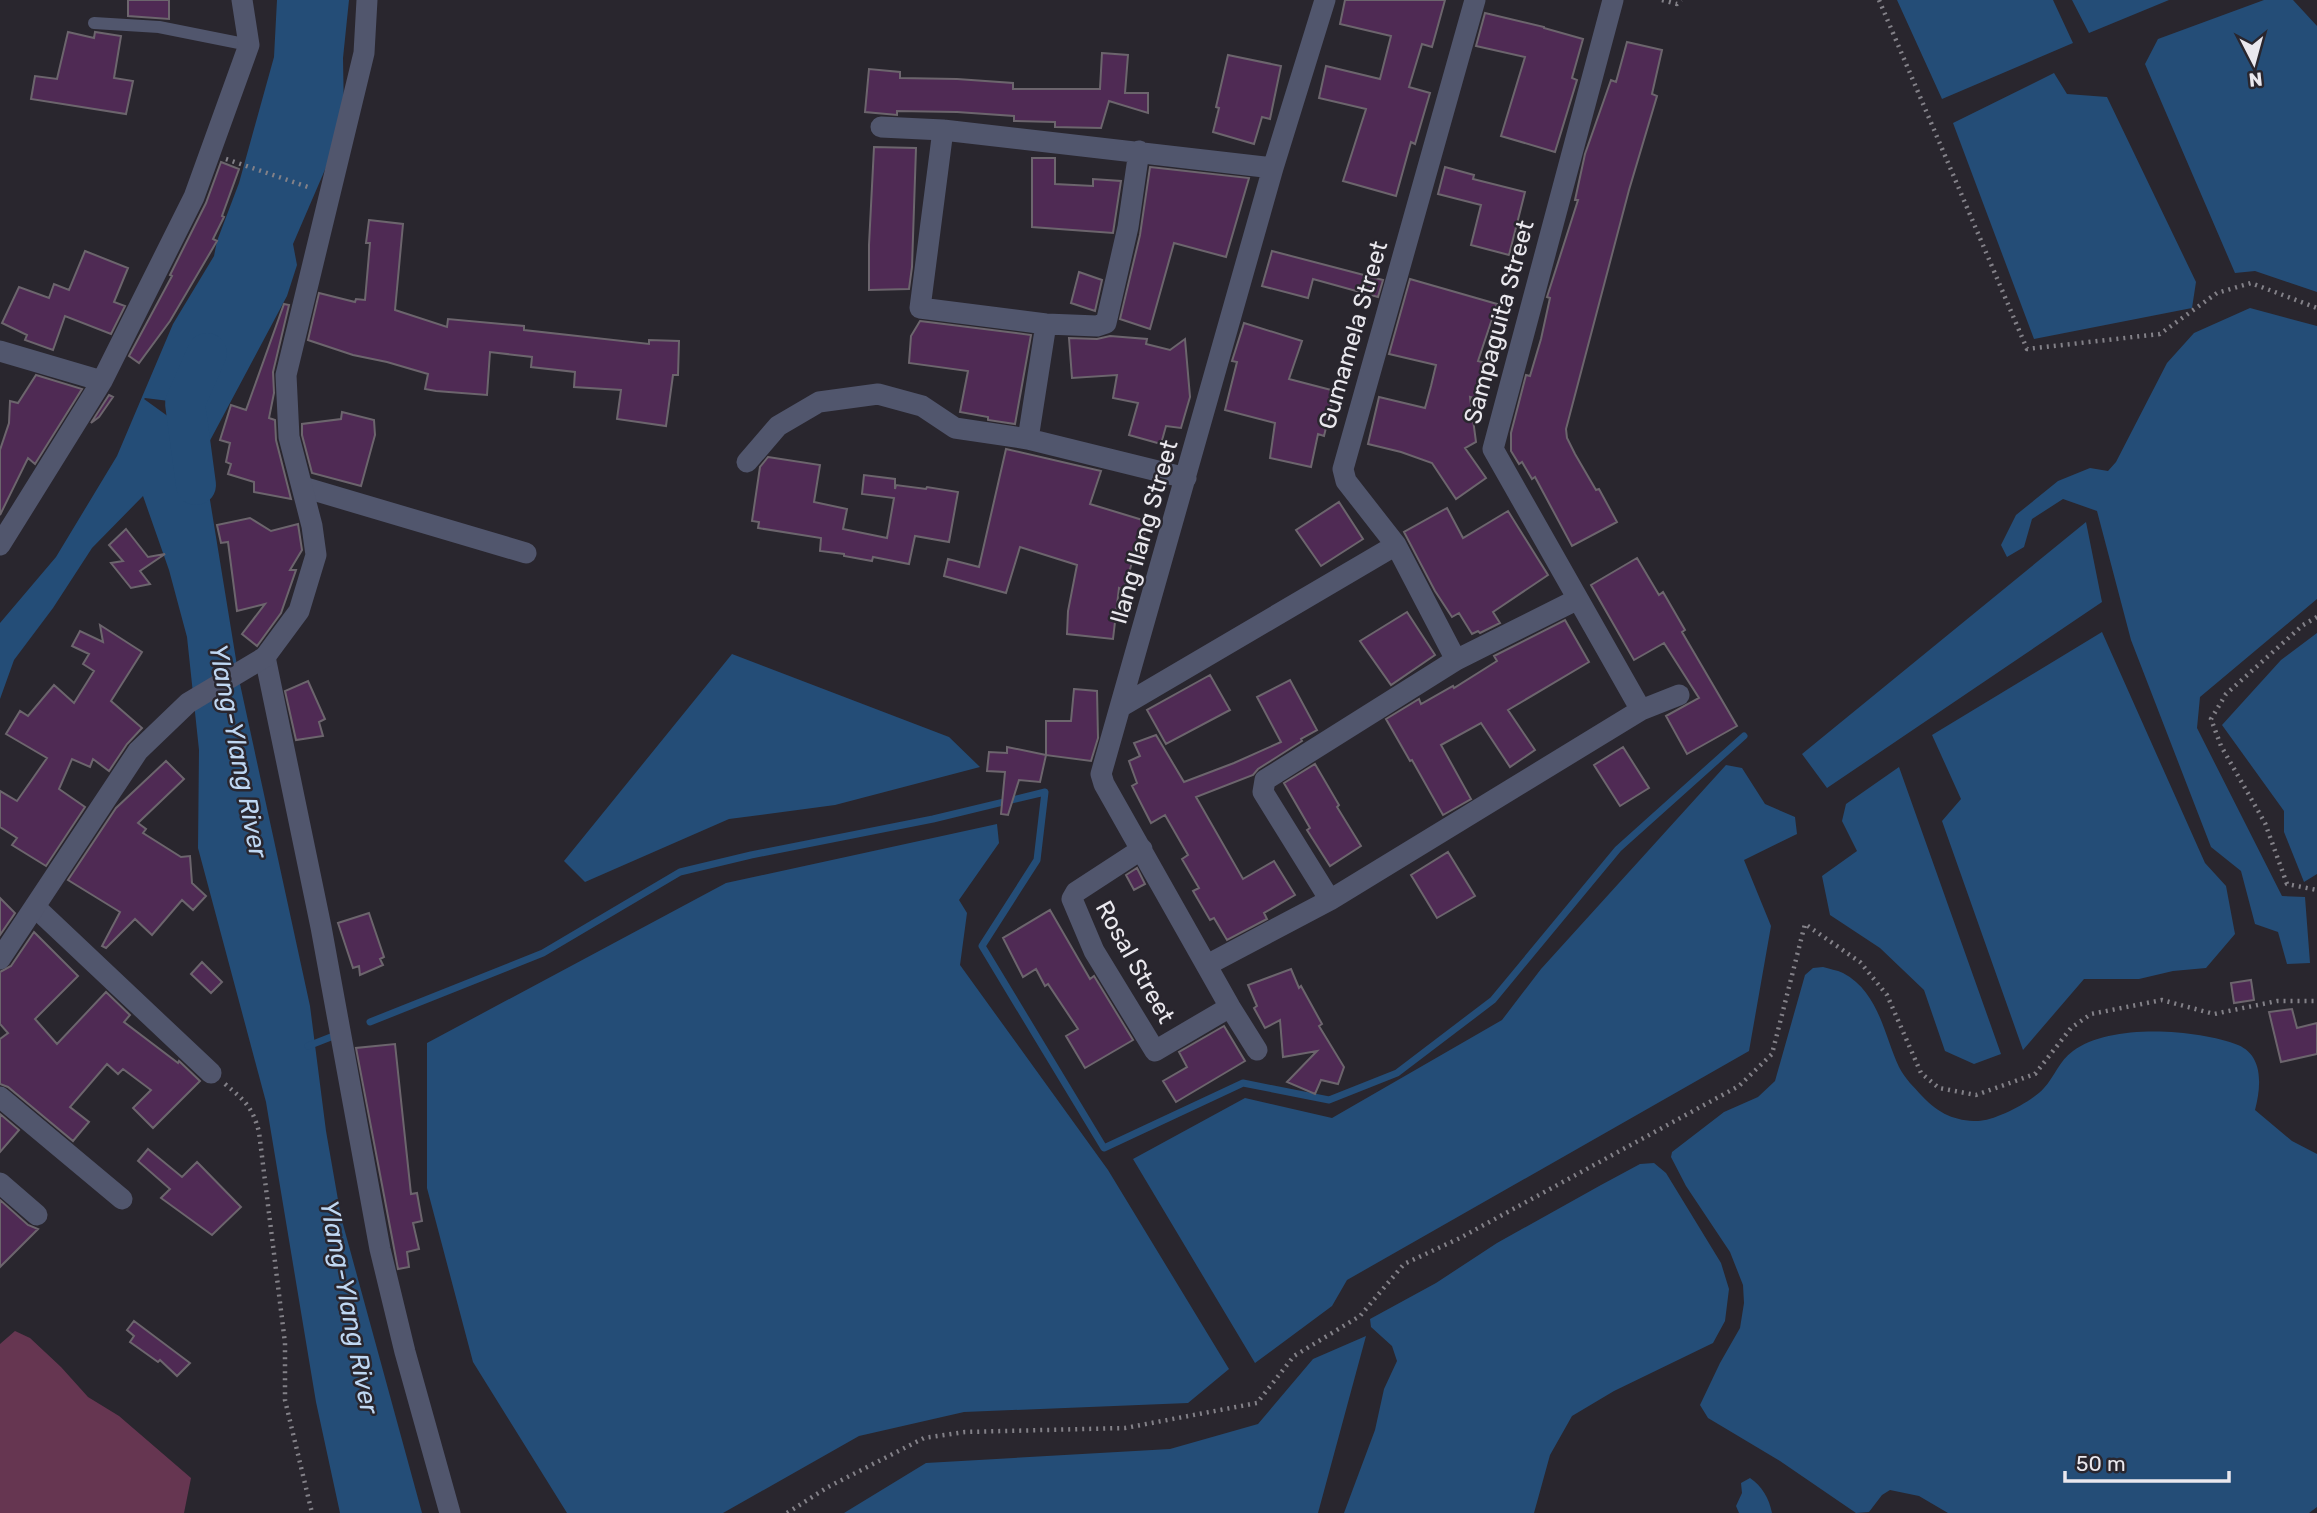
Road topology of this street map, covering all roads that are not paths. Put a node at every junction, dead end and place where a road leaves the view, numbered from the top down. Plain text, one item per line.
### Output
1 (242, 0) edge
2 (367, 0) edge
3 (1325, 0) edge
4 (1475, 0) edge
5 (1613, 0) edge
6 (94, 23) dead end
7 (250, 45) junction
8 (881, 127) dead end
9 (943, 130) junction
10 (1139, 151) junction
11 (1273, 168) junction
12 (1046, 324) junction
13 (0, 351) edge
14 (102, 381) junction
15 (1028, 439) junction
16 (747, 462) dead end
17 (1186, 478) junction
18 (303, 487) junction
19 (0, 545) edge
20 (1396, 545) junction
21 (526, 553) dead end
22 (1578, 599) junction
23 (1455, 660) junction
24 (256, 662) junction
25 (1679, 695) dead end
26 (1122, 706) junction
27 (1641, 710) junction
28 (1142, 849) junction
29 (1330, 900) junction
30 (35, 907) junction
31 (0, 959) edge
32 (1207, 965) junction
33 (1230, 1007) junction
34 (1257, 1050) dead end
35 (211, 1073) road end
36 (0, 1097) edge
37 (0, 1183) edge
38 (122, 1199) dead end
39 (37, 1215) dead end
40 (450, 1513) edge

1 - 7 street
2 - 18 street
3 - 11 street, Ilang Ilang Street
4 - 20 street, Gumamela Street
5 - 22 street, Sampaguita Street
6 - 7 lane
7 - 14 street
8 - 9 street
9 - 10 street
9 - 12 street
10 - 11 street
10 - 12 street
11 - 17 street, Ilang Ilang Street
12 - 15 street
13 - 14 street
14 - 19 street
15 - 16 street
15 - 17 street
17 - 26 street, Ilang Ilang Street
18 - 21 street
18 - 24 street
20 - 23 street, Gumamela Street
20 - 26 street
22 - 23 street
22 - 27 street, Sampaguita Street
23 - 29 street
24 - 30 street
24 - 40 street
25 - 27 street
26 - 28 street, Ilang Ilang Street
27 - 29 street
28 - 32 street, Ilang Ilang Street
28 - 33 street, Rosal Street
29 - 32 street
30 - 31 street
30 - 35 street
32 - 33 street, Ilang Ilang Street
33 - 34 street, Ilang Ilang Street
36 - 38 street
37 - 39 street

